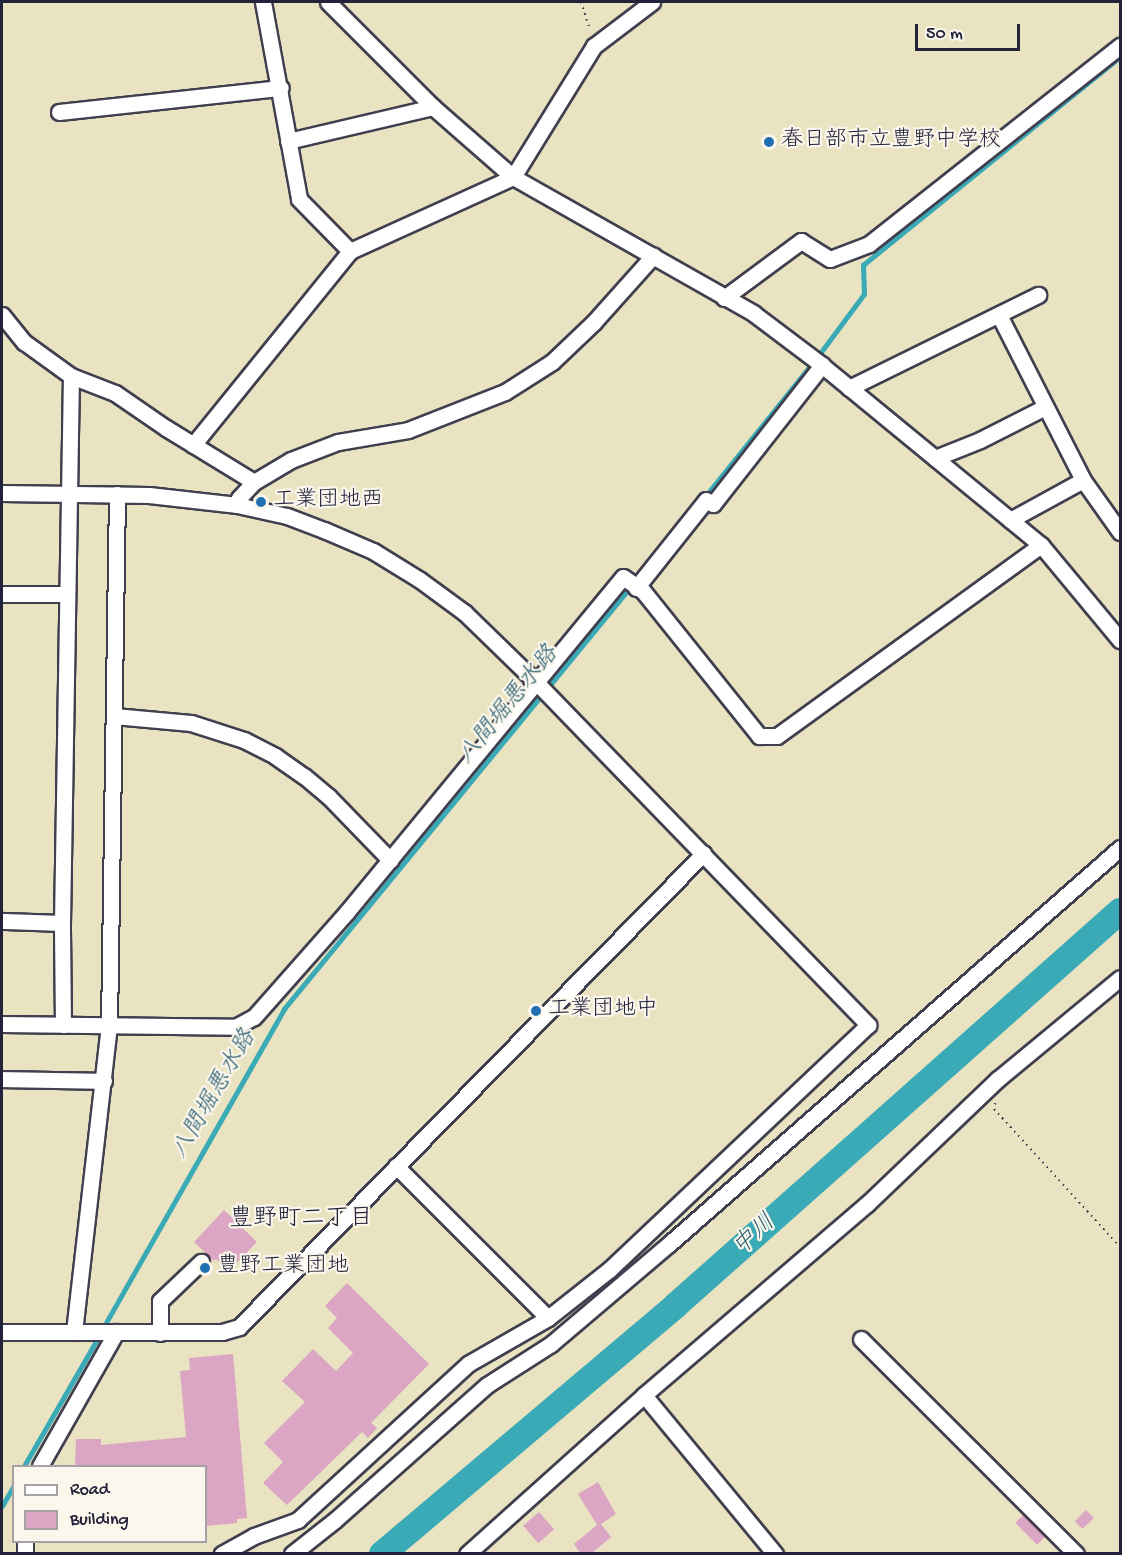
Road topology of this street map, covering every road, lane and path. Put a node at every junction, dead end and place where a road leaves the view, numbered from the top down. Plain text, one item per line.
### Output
1 (263, 2) edge
2 (327, 2) edge
3 (581, 2) edge
4 (652, 2) edge
5 (594, 46) junction
6 (1120, 46) edge
7 (281, 88) junction
8 (433, 107) junction
9 (59, 112) dead end
10 (288, 141) junction
11 (513, 177) junction
12 (350, 251) junction
13 (653, 256) junction
14 (1038, 295) dead end
15 (724, 298) junction
16 (2, 315) edge
17 (999, 315) junction
18 (816, 361) junction
19 (71, 376) junction
20 (849, 388) junction
21 (1045, 407) junction
22 (193, 445) junction
23 (935, 458) junction
24 (1083, 480) junction
25 (254, 482) junction
26 (2, 493) edge
27 (70, 494) junction
28 (117, 494) junction
29 (237, 505) junction
30 (1010, 520) junction
31 (1120, 531) edge
32 (1041, 545) junction
33 (632, 585) junction
34 (2, 594) edge
35 (68, 594) junction
36 (1120, 640) edge
37 (537, 682) junction
38 (114, 717) junction
39 (1120, 848) edge
40 (703, 854) junction
41 (390, 860) junction
42 (2, 921) edge
43 (62, 923) junction
44 (1120, 978) edge
45 (2, 1024) edge
46 (63, 1025) junction
47 (109, 1026) junction
48 (2, 1079) edge
49 (998, 1079) junction
50 (104, 1081) junction
51 (396, 1166) junction
52 (1120, 1247) edge
53 (201, 1262) dead end
54 (548, 1318) junction
55 (2, 1332) edge
56 (82, 1332) junction
57 (113, 1332) junction
58 (160, 1332) junction
59 (861, 1339) dead end
60 (644, 1395) junction
61 (41, 1465) edge
62 (222, 1554) edge
63 (292, 1554) edge
64 (467, 1554) edge
65 (775, 1554) edge
66 (1076, 1554) edge

1 - 7 street
2 - 8 street
3 - 5 path
4 - 5 street
5 - 11 street
6 - 15 street
7 - 9 street
7 - 10 street
8 - 10 street
8 - 11 street
10 - 12 street
11 - 12 street
11 - 13 street
12 - 22 street
13 - 15 street
13 - 25 street
14 - 17 street
15 - 18 street
16 - 19 street
17 - 20 street
17 - 21 street
18 - 20 street
18 - 33 street
19 - 22 street
19 - 27 street
20 - 23 street
21 - 23 street
21 - 24 street
22 - 25 street
23 - 30 street
24 - 30 street
24 - 31 street
25 - 29 street
26 - 27 street
27 - 28 street
27 - 35 street
28 - 29 street
28 - 38 street
29 - 37 street
30 - 32 street
32 - 33 street
32 - 36 street
33 - 37 street
34 - 35 street
35 - 43 street
37 - 40 street
37 - 41 street
38 - 41 street
38 - 47 street
39 - 63 street
40 - 51 street
40 - 54 street
41 - 47 street
42 - 43 street
43 - 46 street
44 - 49 street
45 - 46 street
46 - 47 street
47 - 50 street
48 - 50 street
49 - 52 path
49 - 60 street
50 - 56 street
51 - 54 street
51 - 58 street
53 - 58 street
54 - 62 street
55 - 56 street
56 - 57 street
57 - 58 street
57 - 61 street
59 - 66 street
60 - 64 street
60 - 65 street

